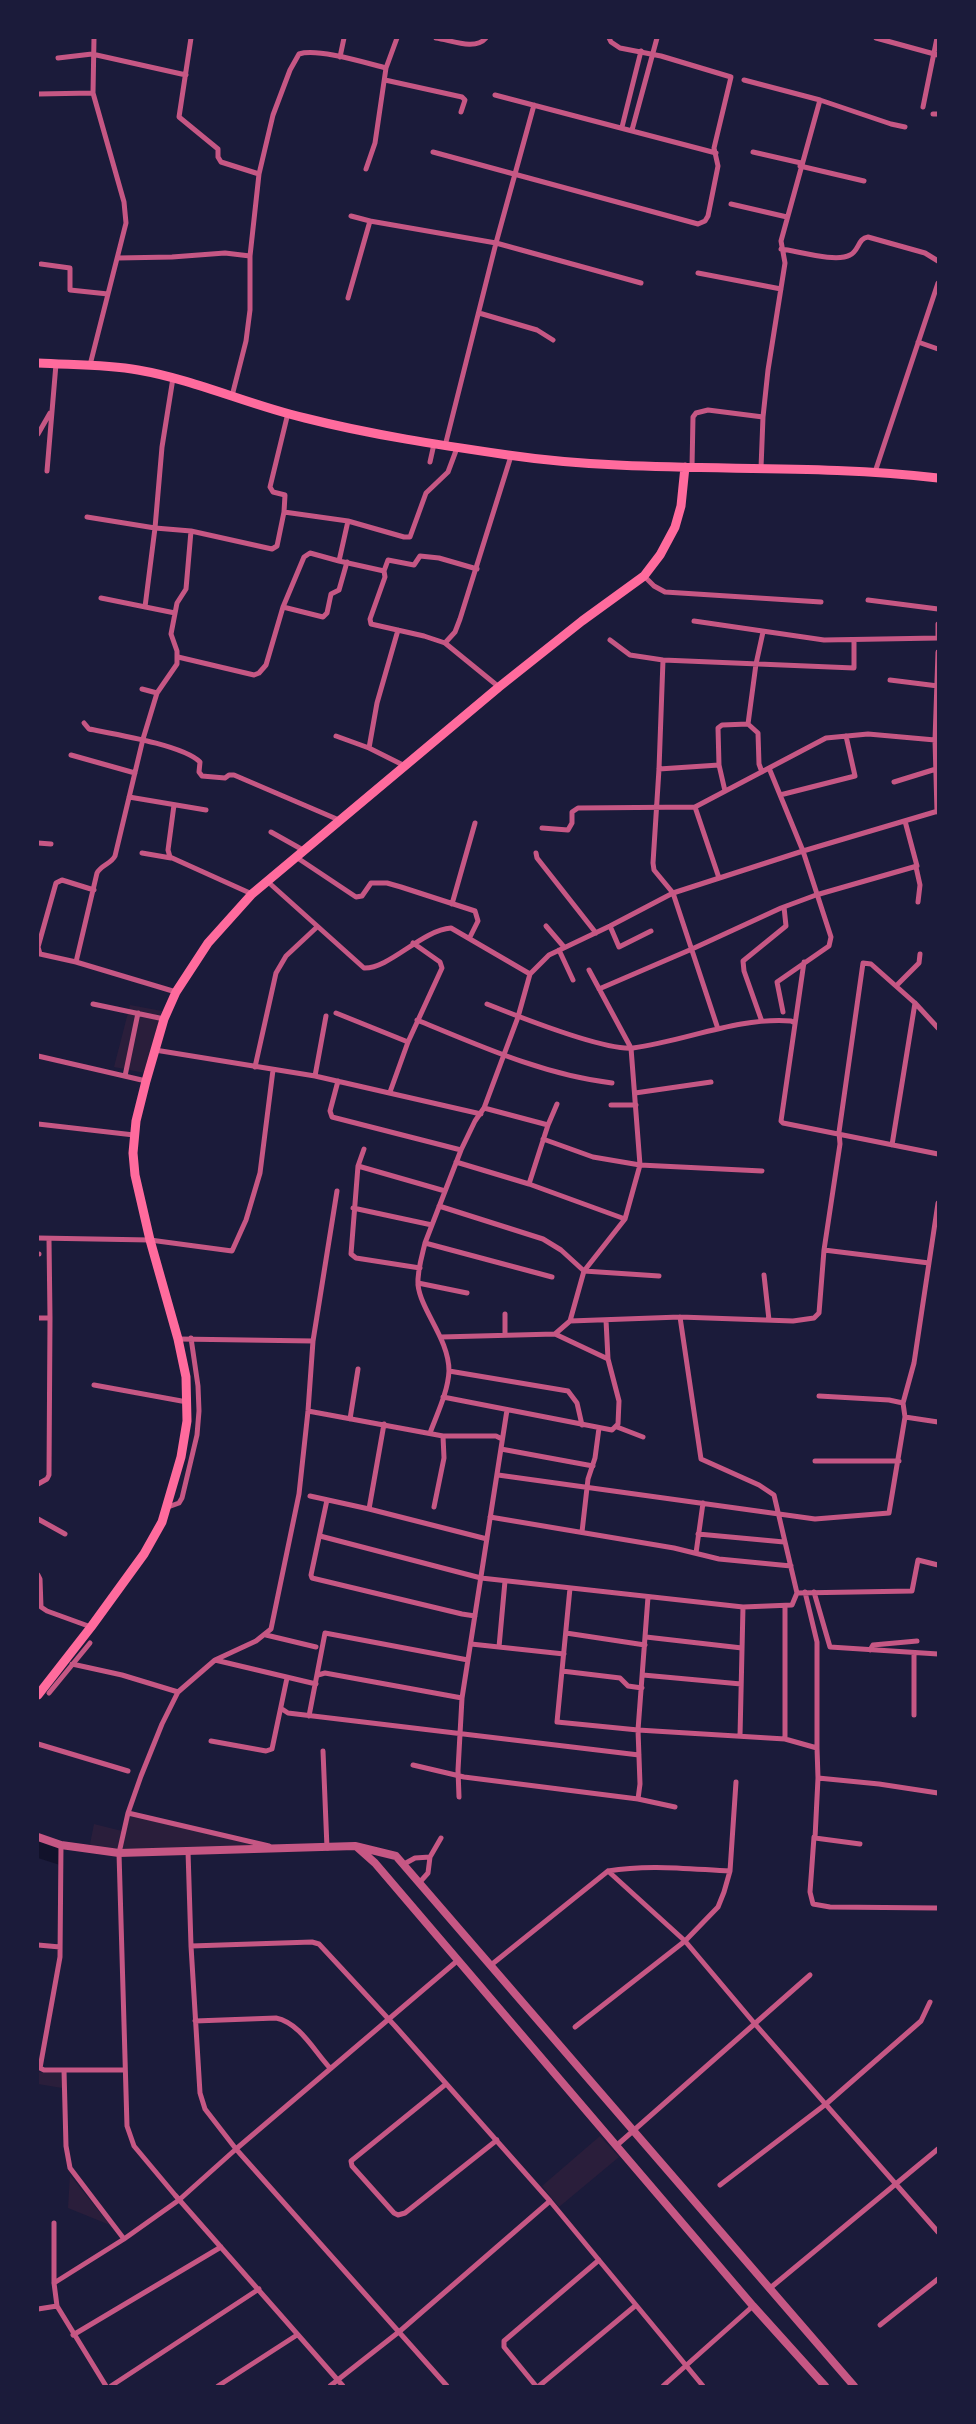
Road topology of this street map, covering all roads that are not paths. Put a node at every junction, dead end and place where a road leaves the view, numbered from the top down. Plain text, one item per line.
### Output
1 (94, 38) edge
2 (191, 38) edge
3 (344, 38) edge
4 (397, 38) edge
5 (436, 38) edge
6 (486, 38) edge
7 (609, 38) edge
8 (656, 38) edge
9 (876, 38) edge
10 (937, 38) edge
11 (641, 52) junction
12 (92, 54) junction
13 (651, 54) junction
14 (936, 54) edge
15 (340, 57) junction
16 (58, 58) dead end
17 (386, 68) junction
18 (186, 75) junction
19 (384, 80) junction
20 (744, 80) dead end
21 (93, 93) junction
22 (38, 94) edge
23 (496, 95) dead end
24 (820, 100) junction
25 (534, 105) junction
26 (923, 106) dead end
27 (461, 112) dead end
28 (905, 126) dead end
29 (622, 127) junction
30 (632, 130) junction
31 (433, 152) dead end
32 (753, 152) dead end
33 (716, 153) junction
34 (801, 165) junction
35 (366, 169) dead end
36 (259, 174) junction
37 (514, 175) junction
38 (864, 181) dead end
39 (731, 204) dead end
40 (351, 216) dead end
41 (787, 217) junction
42 (370, 221) junction
43 (496, 243) junction
44 (781, 248) junction
45 (250, 256) junction
46 (118, 258) junction
47 (938, 260) edge
48 (41, 264) dead end
49 (698, 273) dead end
50 (641, 283) dead end
51 (938, 283) edge
52 (781, 290) junction
53 (108, 294) junction
54 (348, 298) dead end
55 (479, 313) junction
56 (553, 340) dead end
57 (918, 342) junction
58 (938, 349) edge
59 (38, 363) edge
60 (56, 364) junction
61 (90, 366) junction
62 (173, 378) junction
63 (232, 396) junction
64 (51, 411) junction
65 (288, 413) junction
66 (763, 418) junction
67 (38, 434) edge
68 (434, 444) junction
69 (445, 446) junction
70 (457, 448) junction
71 (511, 456) junction
72 (430, 462) dead end
73 (689, 467) junction
74 (761, 468) junction
75 (47, 471) dead end
76 (875, 472) junction
77 (938, 478) edge
78 (284, 512) junction
79 (87, 517) dead end
80 (348, 521) junction
81 (154, 528) junction
82 (191, 531) junction
83 (339, 561) junction
84 (347, 562) junction
85 (477, 569) junction
86 (384, 571) junction
87 (644, 576) junction
88 (101, 598) dead end
89 (868, 600) dead end
90 (821, 602) dead end
91 (283, 607) junction
92 (145, 608) junction
93 (938, 609) edge
94 (175, 613) junction
95 (694, 621) dead end
96 (938, 624) edge
97 (398, 630) junction
98 (763, 632) junction
99 (938, 632) edge
100 (938, 638) edge
101 (610, 640) dead end
102 (854, 640) junction
103 (444, 643) junction
104 (938, 652) edge
105 (178, 657) junction
106 (663, 660) junction
107 (756, 664) junction
108 (890, 680) dead end
109 (938, 686) edge
110 (499, 687) junction
111 (142, 689) dead end
112 (157, 693) junction
113 (84, 723) dead end
114 (748, 724) junction
115 (336, 736) dead end
116 (846, 736) junction
117 (143, 739) junction
118 (936, 740) junction
119 (370, 748) junction
120 (71, 755) dead end
121 (719, 765) junction
122 (405, 766) junction
123 (769, 768) junction
124 (659, 769) junction
125 (936, 769) junction
126 (762, 772) junction
127 (135, 773) junction
128 (894, 782) dead end
129 (724, 792) junction
130 (780, 795) junction
131 (129, 797) junction
132 (174, 805) junction
133 (656, 807) junction
134 (695, 807) junction
135 (206, 810) dead end
136 (938, 812) edge
137 (339, 820) junction
138 (905, 821) junction
139 (475, 822) dead end
140 (542, 828) dead end
141 (271, 832) dead end
142 (38, 843) edge
143 (52, 844) dead end
144 (803, 851) junction
145 (142, 853) dead end
146 (299, 853) junction
147 (536, 853) dead end
148 (171, 858) junction
149 (917, 866) junction
150 (719, 878) junction
151 (267, 881) junction
152 (94, 890) junction
153 (673, 893) junction
154 (252, 894) junction
155 (816, 895) junction
156 (918, 902) dead end
157 (452, 904) junction
158 (784, 907) junction
159 (546, 926) dead end
160 (610, 926) junction
161 (317, 927) junction
162 (651, 931) dead end
163 (596, 933) junction
164 (470, 937) junction
165 (413, 943) junction
166 (561, 948) junction
167 (692, 949) junction
168 (920, 954) dead end
169 (76, 962) junction
170 (804, 962) junction
171 (589, 970) dead end
172 (530, 974) junction
173 (573, 980) dead end
174 (896, 986) junction
175 (599, 989) junction
176 (176, 992) junction
177 (915, 1003) junction
178 (94, 1004) dead end
179 (487, 1004) dead end
180 (783, 1012) dead end
181 (138, 1013) junction
182 (336, 1013) dead end
183 (326, 1016) dead end
184 (518, 1017) junction
185 (164, 1018) junction
186 (761, 1019) junction
187 (417, 1020) junction
188 (795, 1023) junction
189 (938, 1028) edge
190 (718, 1029) junction
191 (408, 1042) junction
192 (631, 1048) junction
193 (155, 1050) junction
194 (38, 1056) edge
195 (503, 1056) junction
196 (255, 1067) junction
197 (272, 1070) junction
198 (125, 1076) junction
199 (315, 1076) junction
200 (146, 1081) junction
201 (338, 1081) junction
202 (711, 1082) dead end
203 (612, 1084) dead end
204 (390, 1092) junction
205 (635, 1093) junction
206 (557, 1104) dead end
207 (611, 1105) dead end
208 (636, 1105) junction
209 (482, 1111) junction
210 (38, 1124) edge
211 (548, 1125) junction
212 (838, 1132) junction
213 (134, 1135) junction
214 (543, 1139) junction
215 (892, 1145) junction
216 (364, 1149) dead end
217 (461, 1150) junction
218 (938, 1154) edge
219 (456, 1162) junction
220 (640, 1165) junction
221 (358, 1166) junction
222 (762, 1172) dead end
223 (529, 1184) junction
224 (337, 1191) dead end
225 (444, 1191) junction
226 (938, 1203) edge
227 (439, 1206) junction
228 (353, 1208) junction
229 (625, 1219) junction
230 (432, 1225) junction
231 (38, 1238) edge
232 (49, 1239) junction
233 (150, 1240) junction
234 (425, 1243) junction
235 (824, 1250) junction
236 (929, 1264) junction
237 (420, 1268) junction
238 (584, 1271) junction
239 (764, 1275) dead end
240 (658, 1276) dead end
241 (552, 1277) dead end
242 (418, 1283) junction
243 (467, 1294) dead end
244 (505, 1314) dead end
245 (680, 1317) junction
246 (38, 1318) edge
247 (50, 1318) junction
248 (606, 1320) junction
249 (769, 1320) junction
250 (570, 1322) junction
251 (555, 1334) junction
252 (505, 1335) junction
253 (441, 1337) junction
254 (178, 1338) junction
255 (191, 1338) junction
256 (313, 1341) junction
257 (608, 1359) junction
258 (358, 1369) dead end
259 (449, 1371) junction
260 (94, 1385) dead end
261 (819, 1396) dead end
262 (443, 1397) junction
263 (188, 1402) junction
264 (904, 1405) junction
265 (507, 1410) junction
266 (308, 1411) junction
267 (905, 1417) junction
268 (350, 1420) junction
269 (938, 1422) edge
270 (384, 1424) junction
271 (582, 1425) junction
272 (617, 1427) junction
273 (599, 1428) junction
274 (430, 1433) junction
275 (446, 1437) junction
276 (643, 1437) dead end
277 (502, 1439) junction
278 (501, 1450) junction
279 (815, 1461) dead end
280 (899, 1461) junction
281 (592, 1466) junction
282 (498, 1474) junction
283 (38, 1484) edge
284 (587, 1487) junction
285 (310, 1496) dead end
286 (327, 1500) junction
287 (703, 1503) junction
288 (168, 1507) junction
289 (434, 1507) dead end
290 (369, 1509) junction
291 (779, 1513) junction
292 (490, 1517) junction
293 (38, 1519) edge
294 (582, 1532) junction
295 (65, 1534) dead end
296 (698, 1534) junction
297 (320, 1536) junction
298 (487, 1539) junction
299 (784, 1542) junction
300 (696, 1552) junction
301 (938, 1565) edge
302 (791, 1566) junction
303 (38, 1575) edge
304 (481, 1578) junction
305 (504, 1581) junction
306 (570, 1588) junction
307 (805, 1592) junction
308 (814, 1592) junction
309 (797, 1593) junction
310 (648, 1597) junction
311 (743, 1607) junction
312 (785, 1607) junction
313 (475, 1616) junction
314 (91, 1627) junction
315 (566, 1633) junction
316 (266, 1635) junction
317 (646, 1637) junction
318 (917, 1641) dead end
319 (90, 1643) dead end
320 (470, 1644) junction
321 (645, 1645) junction
322 (316, 1647) dead end
323 (499, 1647) junction
324 (742, 1648) junction
325 (870, 1650) junction
326 (914, 1653) junction
327 (564, 1654) junction
328 (938, 1654) edge
329 (215, 1660) junction
330 (468, 1660) junction
331 (72, 1664) junction
332 (562, 1671) junction
333 (318, 1675) junction
334 (643, 1675) junction
335 (287, 1678) junction
336 (316, 1684) junction
337 (741, 1684) junction
338 (642, 1688) junction
339 (178, 1692) junction
340 (49, 1693) dead end
341 (38, 1695) edge
342 (462, 1698) junction
343 (282, 1708) junction
344 (914, 1715) dead end
345 (308, 1716) junction
346 (638, 1730) junction
347 (459, 1735) junction
348 (740, 1736) junction
349 (785, 1739) junction
350 (211, 1741) dead end
351 (38, 1744) edge
352 (817, 1748) junction
353 (324, 1751) dead end
354 (639, 1755) junction
355 (413, 1765) dead end
356 (128, 1771) dead end
357 (459, 1774) junction
358 (818, 1778) junction
359 (736, 1782) dead end
360 (938, 1793) edge
361 (459, 1797) dead end
362 (638, 1799) junction
363 (675, 1807) dead end
364 (128, 1813) junction
365 (38, 1837) edge
366 (814, 1837) junction
367 (441, 1838) dead end
368 (860, 1844) dead end
369 (61, 1845) junction
370 (355, 1846) junction
371 (327, 1848) junction
372 (281, 1849) junction
373 (188, 1851) junction
374 (119, 1852) junction
375 (392, 1854) junction
376 (430, 1857) junction
377 (375, 1864) junction
378 (404, 1864) junction
379 (608, 1871) junction
380 (730, 1872) junction
381 (420, 1882) junction
382 (938, 1908) edge
383 (685, 1941) junction
384 (38, 1945) edge
385 (191, 1946) junction
386 (60, 1947) junction
387 (457, 1961) junction
388 (490, 1965) junction
389 (810, 1975) dead end
390 (930, 2002) dead end
391 (388, 2019) junction
392 (195, 2021) junction
393 (755, 2024) junction
394 (575, 2027) dead end
395 (330, 2068) junction
396 (64, 2070) junction
397 (124, 2070) junction
398 (446, 2084) junction
399 (826, 2104) junction
400 (631, 2132) junction
401 (496, 2140) junction
402 (617, 2145) junction
403 (236, 2149) junction
404 (938, 2149) edge
405 (896, 2184) junction
406 (720, 2185) dead end
407 (179, 2200) junction
408 (550, 2200) junction
409 (54, 2223) dead end
410 (938, 2232) edge
411 (124, 2239) junction
412 (221, 2247) junction
413 (600, 2260) junction
414 (938, 2279) edge
415 (54, 2283) junction
416 (259, 2289) junction
417 (769, 2289) junction
418 (57, 2306) junction
419 (636, 2306) junction
420 (753, 2306) junction
421 (38, 2309) edge
422 (880, 2325) dead end
423 (400, 2331) junction
424 (74, 2335) junction
425 (297, 2335) junction
426 (687, 2367) junction
427 (338, 2381) junction
428 (106, 2386) edge
429 (111, 2386) edge
430 (218, 2386) edge
431 (330, 2386) edge
432 (343, 2386) edge
433 (447, 2386) edge
434 (538, 2386) edge
435 (664, 2386) edge
436 (703, 2386) edge
437 (825, 2386) edge
438 (854, 2386) edge

1 - 12 street
2 - 18 street
3 - 15 street
4 - 17 street
5 - 6 street
7 - 11 street
8 - 13 street
9 - 14 street
10 - 14 street
11 - 13 street
11 - 29 street
12 - 16 street
12 - 18 street
12 - 21 street
13 - 30 street
13 - 33 street
14 - 26 street
15 - 17 street
15 - 36 street
17 - 19 street
18 - 36 street
19 - 27 street
19 - 35 street
20 - 24 street
21 - 22 street
21 - 46 street
23 - 25 street
24 - 28 street
24 - 34 street
25 - 29 street
25 - 37 street
29 - 30 street
30 - 33 street
31 - 37 street
32 - 34 street
33 - 37 street
34 - 38 street
34 - 41 street
36 - 45 street
37 - 43 street
39 - 41 street
40 - 42 street
41 - 44 street
42 - 43 street
42 - 54 street
43 - 50 street
43 - 55 street
44 - 47 street
44 - 52 street
45 - 46 street
45 - 63 street
46 - 53 street
48 - 53 street
49 - 52 street
51 - 57 street
52 - 66 street
53 - 61 street
55 - 56 street
55 - 69 street
57 - 58 street
57 - 76 street
59 - 60 main road
60 - 61 main road
60 - 64 street
61 - 62 main road
62 - 63 main road
62 - 81 street
63 - 65 main road
64 - 67 street
64 - 75 street
65 - 68 main road
65 - 78 street
66 - 73 street
66 - 74 street
68 - 69 main road
68 - 72 street
69 - 70 main road
70 - 71 main road
70 - 80 street
71 - 73 main road
71 - 85 street
73 - 74 main road
73 - 87 main road
74 - 76 main road
76 - 77 main road
78 - 80 street
78 - 82 street
79 - 81 street
80 - 83 street
81 - 82 street
81 - 92 street
82 - 94 street
83 - 84 street
83 - 91 street
84 - 86 street
84 - 91 street
85 - 86 street
85 - 103 street
86 - 97 street
87 - 90 street
87 - 110 main road
88 - 92 street
89 - 93 street
91 - 105 street
92 - 94 street
94 - 105 street
95 - 98 street
96 - 99 street
97 - 103 street
97 - 119 street
98 - 102 street
98 - 107 street
99 - 100 street
100 - 102 street
101 - 106 street
102 - 107 street
103 - 110 street
104 - 109 street
105 - 112 street
106 - 107 street
106 - 124 street
107 - 114 street
108 - 109 street
109 - 118 street
110 - 122 main road
111 - 112 street
112 - 117 street
113 - 117 street
114 - 121 street
114 - 126 street
115 - 119 street
116 - 118 street
116 - 123 street
116 - 130 street
117 - 127 street
117 - 137 street
118 - 125 street
119 - 122 street
120 - 127 street
121 - 124 street
121 - 129 street
122 - 137 main road
123 - 126 street
123 - 130 street
124 - 133 street
125 - 128 street
125 - 136 street
126 - 129 street
127 - 131 street
129 - 134 street
130 - 144 street
131 - 132 street
131 - 152 street
132 - 135 street
132 - 148 street
133 - 134 street
133 - 140 street
133 - 153 street
134 - 150 street
136 - 138 street
137 - 146 main road
138 - 144 street
138 - 149 street
139 - 157 street
141 - 146 street
142 - 143 street
144 - 150 street
144 - 155 street
145 - 148 street
146 - 151 main road
146 - 157 street
147 - 163 street
148 - 154 street
149 - 155 street
149 - 156 street
150 - 153 street
151 - 154 main road
151 - 161 street
152 - 169 street
152 - 169 street
153 - 160 street
153 - 167 street
154 - 176 main road
155 - 158 street
155 - 170 street
157 - 164 street
158 - 167 street
158 - 186 street
159 - 166 street
160 - 162 street
160 - 163 street
161 - 165 street
161 - 196 street
163 - 166 street
164 - 165 street
164 - 172 street
165 - 187 street
166 - 172 street
166 - 173 street
167 - 175 street
167 - 190 street
168 - 174 street
169 - 176 street
170 - 180 street
170 - 188 street
171 - 175 street
172 - 184 street
174 - 177 street
174 - 212 street
175 - 192 street
176 - 185 main road
177 - 189 street
177 - 215 street
178 - 181 street
179 - 184 street
181 - 185 street
181 - 198 street
182 - 191 street
183 - 199 street
184 - 192 street
184 - 195 street
185 - 193 main road
186 - 188 street
186 - 190 street
187 - 191 street
187 - 195 street
188 - 212 street
190 - 192 street
191 - 204 street
192 - 205 street
193 - 196 street
193 - 200 main road
194 - 198 street
195 - 203 street
195 - 209 street
196 - 197 street
197 - 199 street
197 - 233 street
198 - 200 street
199 - 201 street
200 - 213 main road
201 - 204 street
201 - 217 street
202 - 205 street
204 - 209 street
205 - 208 street
206 - 211 street
207 - 208 street
208 - 220 street
209 - 211 street
209 - 217 street
210 - 213 street
211 - 214 street
212 - 215 street
212 - 235 street
213 - 233 main road
214 - 220 street
214 - 223 street
215 - 218 street
216 - 221 street
217 - 219 street
219 - 223 street
219 - 225 street
220 - 222 street
220 - 229 street
221 - 225 street
221 - 228 street
223 - 229 street
224 - 256 street
225 - 227 street
226 - 236 street
227 - 230 street
227 - 238 street
228 - 230 street
228 - 237 street
229 - 238 street
230 - 234 street
231 - 232 street
232 - 233 street
232 - 247 street
233 - 254 main road
234 - 237 street
234 - 241 street
235 - 236 street
235 - 249 street
236 - 264 street
237 - 242 street
238 - 240 street
238 - 250 street
239 - 249 street
242 - 243 street
242 - 253 street
244 - 252 street
245 - 248 street
245 - 249 street
245 - 291 street
246 - 247 street
247 - 283 street
248 - 250 street
248 - 257 street
250 - 251 street
251 - 252 street
251 - 257 street
252 - 253 street
253 - 259 street
254 - 255 street
254 - 263 main road
255 - 256 street
255 - 288 street
256 - 266 street
257 - 272 street
258 - 268 street
259 - 262 street
259 - 271 street
260 - 263 street
261 - 264 street
262 - 265 street
262 - 274 street
263 - 288 main road
264 - 267 street
265 - 271 street
265 - 277 street
266 - 268 street
266 - 316 street
267 - 269 street
267 - 280 street
268 - 270 street
270 - 274 street
270 - 290 street
271 - 273 street
272 - 273 street
272 - 276 street
273 - 281 street
274 - 275 street
275 - 277 street
275 - 289 street
277 - 278 street
278 - 281 street
278 - 282 street
279 - 280 street
280 - 291 street
281 - 284 street
282 - 284 street
282 - 292 street
284 - 287 street
284 - 294 street
285 - 286 street
286 - 290 street
286 - 297 street
287 - 291 street
287 - 296 street
288 - 314 main road
290 - 298 street
291 - 299 street
292 - 294 street
292 - 298 street
293 - 295 street
294 - 300 street
296 - 299 street
296 - 300 street
297 - 304 street
297 - 313 street
298 - 304 street
299 - 302 street
300 - 302 street
301 - 308 street
302 - 309 street
303 - 314 street
304 - 305 street
304 - 313 street
305 - 306 street
305 - 323 street
306 - 310 street
306 - 315 street
307 - 308 street
307 - 309 street
307 - 352 street
308 - 325 street
309 - 312 street
310 - 311 street
310 - 317 street
311 - 312 street
311 - 324 street
312 - 349 street
313 - 320 street
314 - 341 main road
315 - 321 street
315 - 327 street
316 - 322 street
316 - 329 street
317 - 321 street
317 - 324 street
318 - 325 street
319 - 331 street
320 - 323 street
320 - 330 street
321 - 334 street
323 - 327 street
324 - 337 street
325 - 326 street
326 - 328 street
326 - 344 street
327 - 332 street
329 - 335 street
329 - 339 street
330 - 333 street
330 - 342 street
331 - 339 street
331 - 340 street
332 - 338 street
332 - 346 street
333 - 336 street
333 - 342 street
334 - 337 street
334 - 338 street
335 - 336 street
335 - 343 street
336 - 345 street
337 - 348 street
338 - 346 street
339 - 364 street
342 - 347 street
343 - 345 street
343 - 350 street
345 - 347 street
346 - 348 street
346 - 354 street
347 - 354 street
347 - 357 street
348 - 349 street
349 - 352 street
351 - 356 street
352 - 358 street
353 - 371 street
354 - 362 street
355 - 357 street
357 - 361 street
357 - 362 street
358 - 360 street
358 - 366 street
359 - 380 street
362 - 363 street
364 - 372 street
364 - 374 street
365 - 369 street
366 - 368 street
366 - 382 street
367 - 376 street
369 - 374 street
369 - 386 street
370 - 371 street
370 - 375 street
370 - 377 street
371 - 372 street
372 - 373 street
373 - 374 street
373 - 385 street
374 - 397 street
375 - 377 street
375 - 378 street
376 - 378 street
376 - 381 street
377 - 387 street
378 - 381 street
379 - 380 street
379 - 383 street
379 - 388 street
380 - 383 street
381 - 388 street
383 - 393 street
383 - 394 street
384 - 386 street
385 - 391 street
385 - 392 street
386 - 396 street
387 - 391 street
387 - 402 street
388 - 400 street
389 - 393 street
390 - 399 street
391 - 395 street
391 - 398 street
392 - 395 street
392 - 403 street
393 - 399 street
393 - 400 street
395 - 403 street
396 - 397 street
396 - 411 street
397 - 407 street
398 - 401 street
398 - 401 street
399 - 405 street
399 - 406 street
400 - 402 street
400 - 417 street
401 - 408 street
402 - 420 street
403 - 407 street
403 - 423 street
404 - 405 street
405 - 410 street
405 - 417 street
407 - 411 street
407 - 412 street
408 - 413 street
408 - 423 street
409 - 415 street
411 - 415 street
412 - 416 street
412 - 424 street
413 - 419 street
413 - 434 street
414 - 422 street
415 - 418 street
416 - 425 street
416 - 429 street
417 - 438 street
418 - 421 street
418 - 424 street
419 - 426 street
419 - 434 street
420 - 426 street
420 - 437 street
423 - 427 street
423 - 433 street
424 - 428 street
425 - 427 street
425 - 430 street
426 - 435 street
426 - 436 street
427 - 431 street
427 - 432 street

